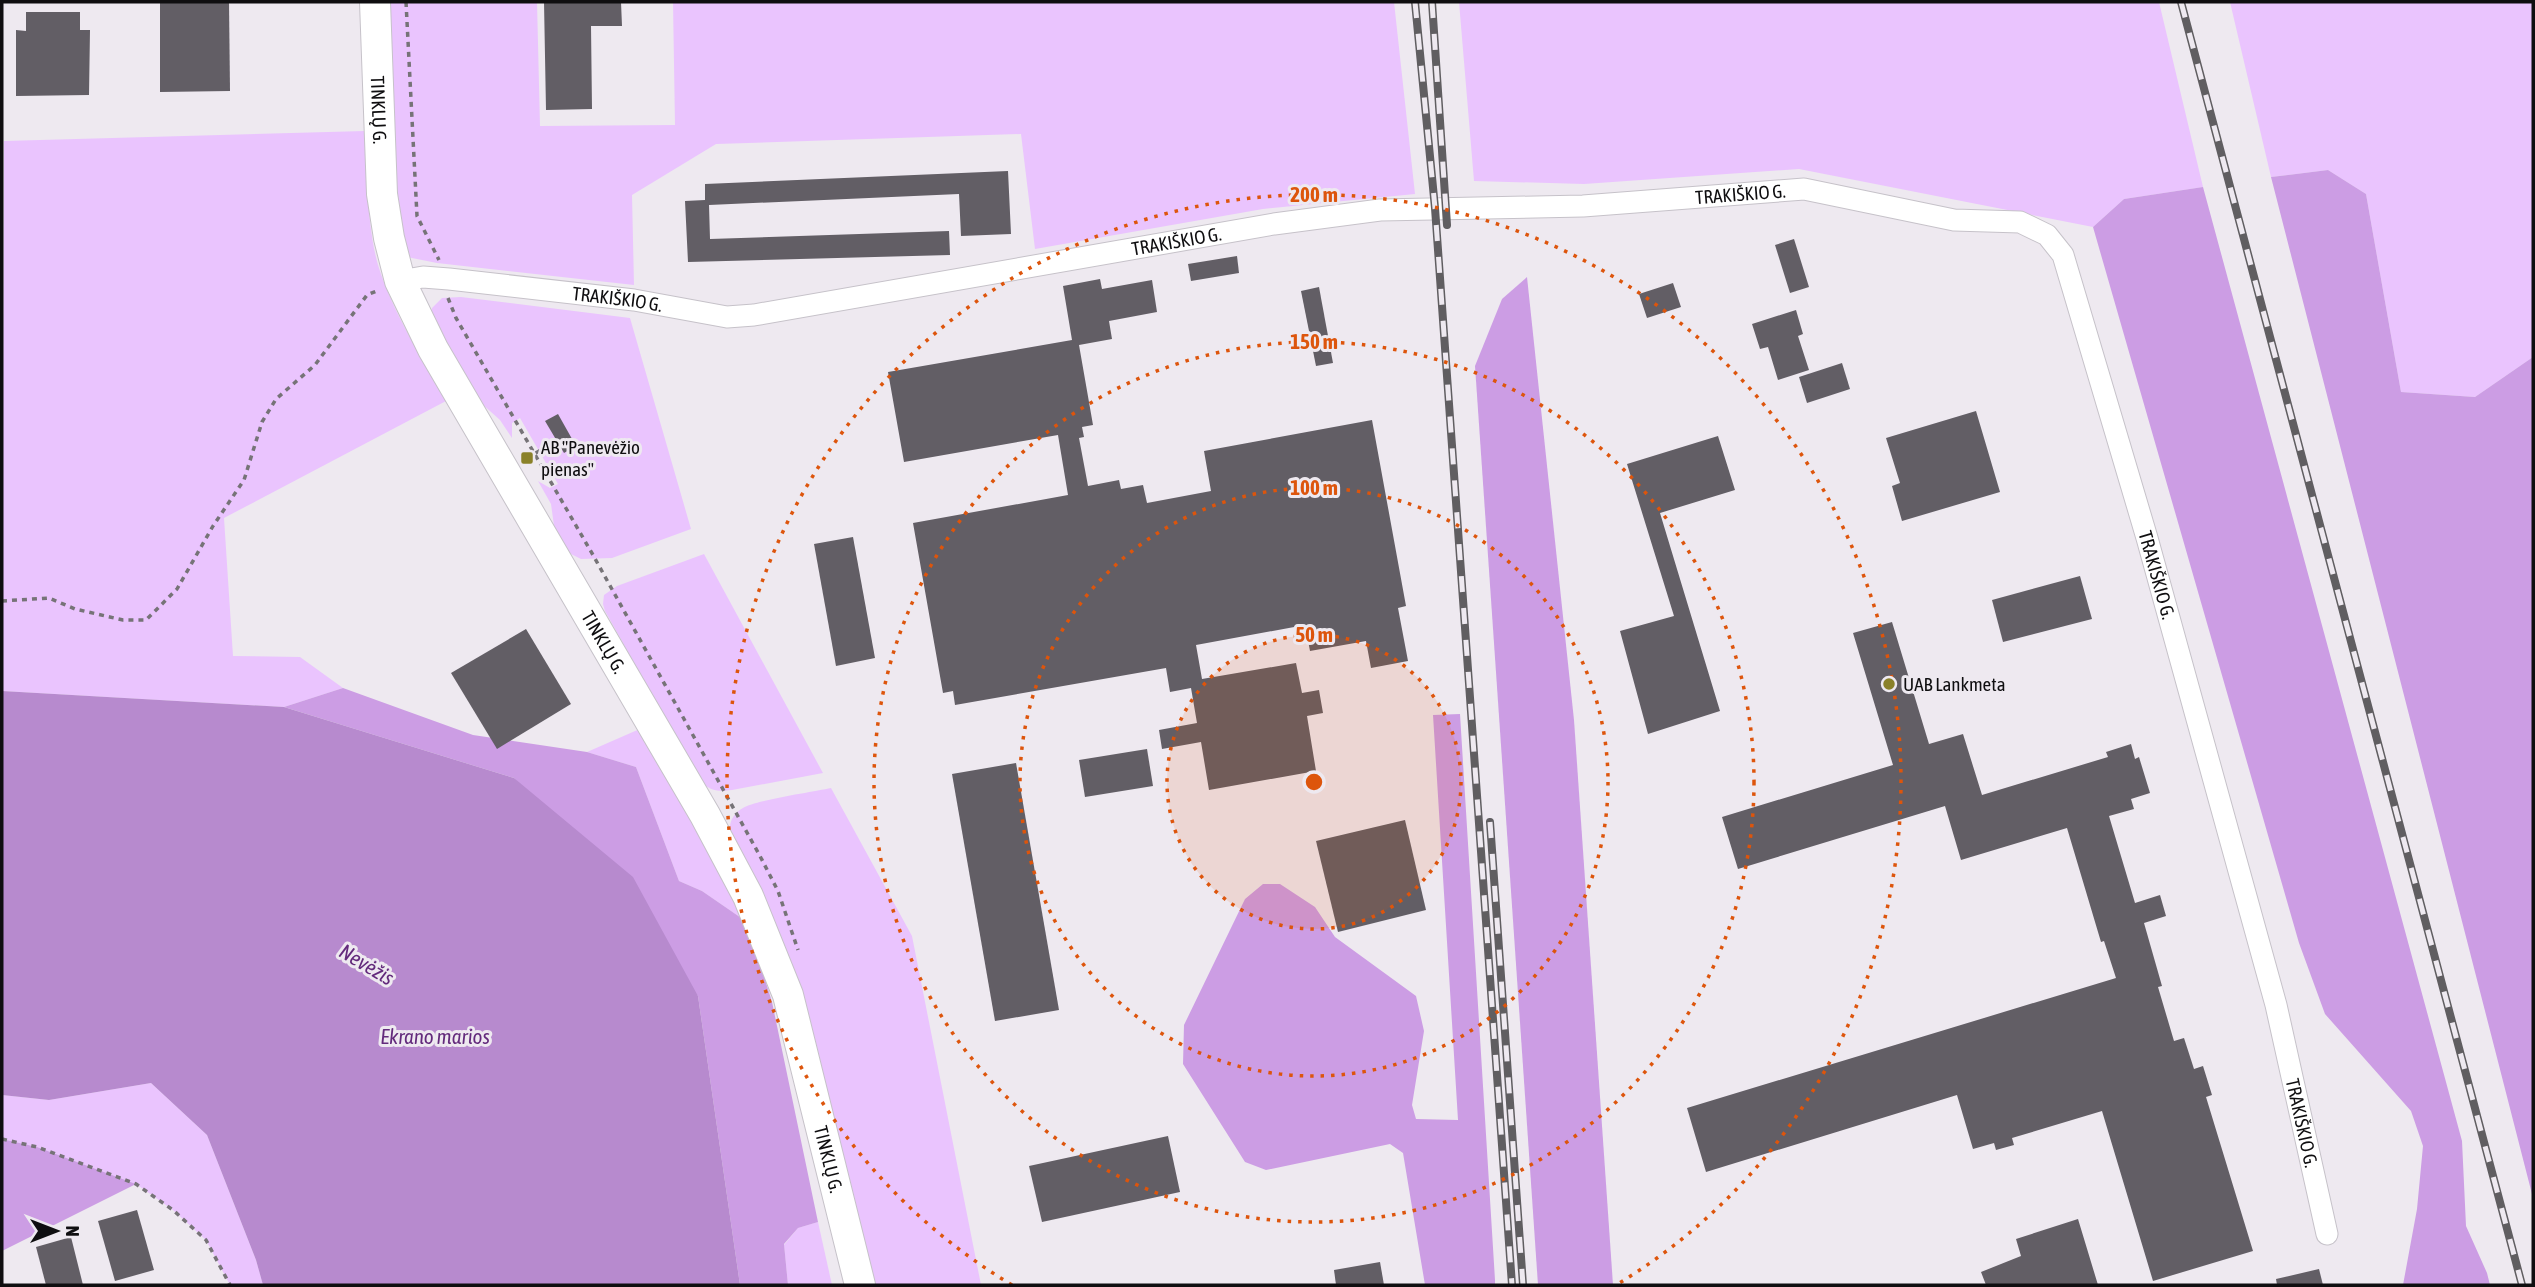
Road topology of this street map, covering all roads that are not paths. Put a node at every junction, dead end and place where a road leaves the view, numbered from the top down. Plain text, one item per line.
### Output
1 (375, 2) edge
2 (400, 281) junction
3 (2327, 1234) dead end
4 (860, 1285) edge

1 - 2 main road, TINKLŲ G.
2 - 3 street, TRAKIŠKIO G.
2 - 4 main road, TINKLŲ G.

